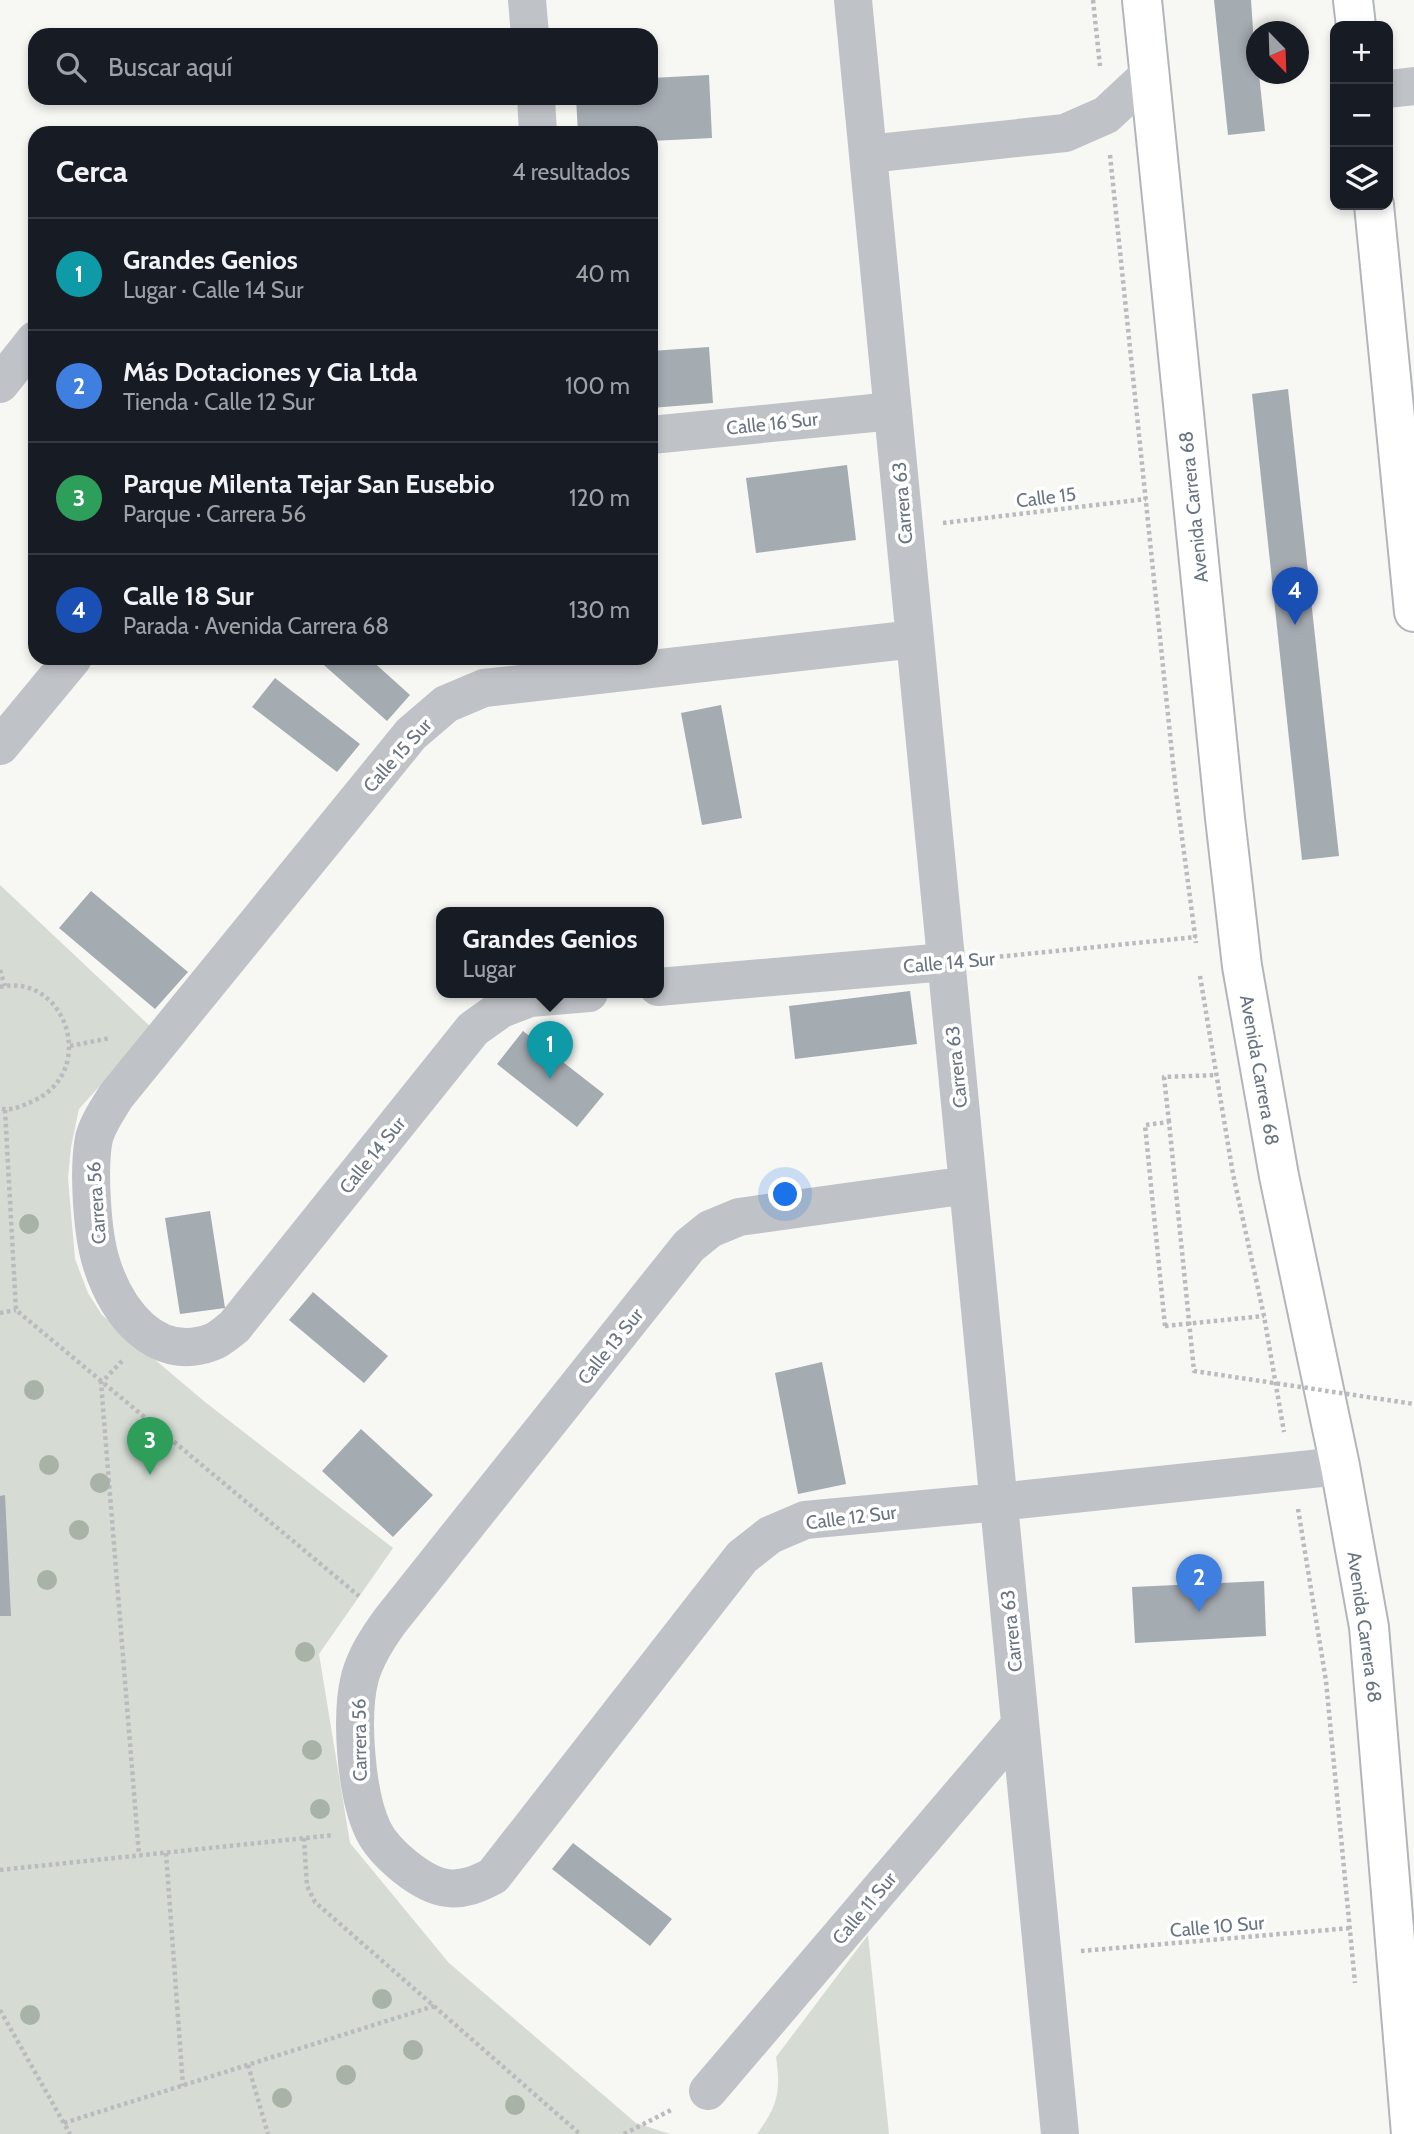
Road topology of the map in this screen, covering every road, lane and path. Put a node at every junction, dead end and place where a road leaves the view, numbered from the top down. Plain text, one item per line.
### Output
1 (527, 0) edge
2 (853, 0) edge
3 (1142, 0) edge
4 (1353, 0) edge
5 (1355, 21) edge
6 (529, 28) edge
7 (1150, 74) junction
8 (1414, 86) edge
9 (1393, 88) edge
10 (536, 105) edge
11 (538, 126) edge
12 (867, 154) junction
13 (1375, 210) edge
14 (28, 349) edge
15 (0, 384) edge
16 (893, 411) junction
17 (658, 434) edge
18 (1192, 493) junction
19 (904, 527) junction
20 (1413, 588) edge
21 (915, 639) junction
22 (67, 665) edge
23 (0, 746) edge
24 (1239, 933) junction
25 (946, 962) junction
26 (0, 970) edge
27 (3, 986) edge
28 (664, 987) edge
29 (530, 998) edge
30 (1261, 1072) junction
31 (2, 1109) edge
32 (104, 1114) joint
33 (1169, 1122) junction
34 (968, 1185) junction
35 (16, 1310) junction
36 (0, 1314) edge
37 (1264, 1317) dead end
38 (174, 1347) joint
39 (101, 1383) junction
40 (1414, 1404) edge
41 (1340, 1466) junction
42 (999, 1502) junction
43 (1305, 1552) dead end
44 (390, 1621) junction
45 (359, 1679) joint
46 (1020, 1725) junction
47 (373, 1831) junction
48 (304, 1838) junction
49 (166, 1853) junction
50 (139, 1855) junction
51 (0, 1870) edge
52 (445, 1888) joint
53 (1394, 1925) junction
54 (1350, 1928) junction
55 (1042, 1955) junction
56 (1355, 1983) dead end
57 (435, 2006) junction
58 (0, 2010) edge
59 (248, 2065) junction
60 (183, 2086) junction
61 (708, 2091) joint
62 (64, 2123) junction
63 (70, 2134) edge
64 (268, 2134) edge
65 (580, 2134) edge
66 (624, 2134) edge
67 (1060, 2134) edge
68 (1411, 2134) edge

1 - 6 street
2 - 12 street, Carrera 63
3 - 7 main road, Avenida Carrera 68
4 - 5 main road
7 - 12 street
7 - 18 main road, Avenida Carrera 68
8 - 9 street
10 - 11 street
12 - 16 street, Carrera 63
13 - 20 main road
14 - 15 street
16 - 17 street, Calle 16 Sur
16 - 19 street, Carrera 63
18 - 19 path, Calle 15
18 - 24 main road, Avenida Carrera 68
19 - 21 street, Carrera 63
21 - 25 street, Carrera 63
21 - 32 street, Calle 15 Sur
22 - 23 street
24 - 25 path, Calle 14 Sur
24 - 30 main road, Avenida Carrera 68
25 - 28 street, Calle 14 Sur
25 - 34 street, Carrera 63
26 - 27 path
27 - 31 path
29 - 38 street, Calle 14 Sur
30 - 33 path
30 - 41 main road, Avenida Carrera 68
31 - 35 path
32 - 38 street, Carrera 56
33 - 37 path, bridge
33 - 40 path, bridge
34 - 42 street, Carrera 63
34 - 44 street, Calle 13 Sur
35 - 36 path
35 - 39 path
39 - 44 path
39 - 50 path
41 - 42 street, Calle 12 Sur
41 - 53 main road, Avenida Carrera 68
42 - 46 street, Carrera 63
42 - 52 street, Calle 12 Sur
43 - 54 path
44 - 45 street, Calle 13 Sur
45 - 47 street, Carrera 56
46 - 55 street, Carrera 63
46 - 61 street, Calle 11 Sur
47 - 48 path
47 - 52 street, Carrera 56
48 - 49 path
48 - 57 path
49 - 50 path
49 - 60 path
50 - 51 path
53 - 54 path, Calle 10 Sur
53 - 68 main road, Avenida Carrera 68
54 - 55 path, Calle 10 Sur
54 - 56 path
55 - 67 street, Carrera 63
57 - 59 path
57 - 65 path
58 - 62 path
59 - 60 path
59 - 64 path
60 - 62 path
61 - 66 path
62 - 63 path

